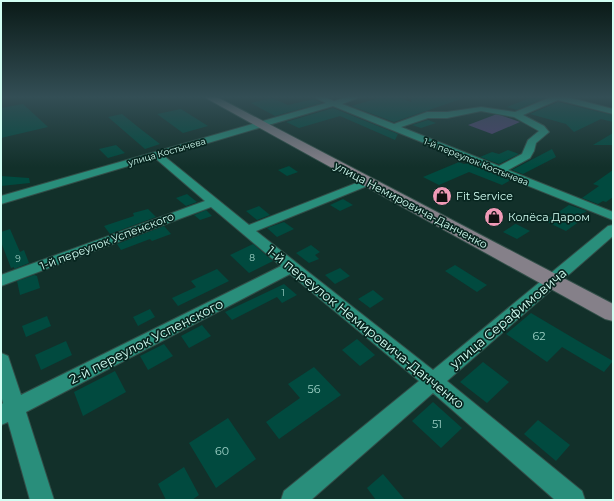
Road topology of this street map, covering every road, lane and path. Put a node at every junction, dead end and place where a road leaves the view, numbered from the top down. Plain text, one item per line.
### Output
1 (253, 120) edge
2 (277, 120) edge
3 (373, 120) edge
4 (413, 120) edge
5 (526, 120) edge
6 (261, 125) junction
7 (392, 128) junction
8 (157, 155) junction
9 (498, 171) junction
10 (368, 182) junction
11 (1, 200) edge
12 (213, 202) junction
13 (613, 216) edge
14 (613, 229) edge
15 (248, 230) junction
16 (291, 267) junction
17 (1, 281) edge
18 (553, 281) junction
19 (613, 313) edge
20 (1, 361) edge
21 (433, 381) junction
22 (8, 412) edge
23 (42, 500) edge
24 (293, 500) edge
25 (573, 500) edge

1 - 6 main road, улица Немировича-Данченко
2 - 6 street, улица Костычева
3 - 7 street, 1-й переулок Костычева
4 - 7 street
5 - 9 street
6 - 8 street, улица Костычева
6 - 10 main road, улица Немировича-Данченко
7 - 9 street, 1-й переулок Костычева
8 - 11 street, улица Костычева
8 - 12 street, 1-й переулок Немировича-Данченко
9 - 13 street, 1-й переулок Костычева
10 - 15 street
10 - 18 main road, улица Немировича-Данченко
12 - 15 street, 1-й переулок Немировича-Данченко
12 - 17 street, 1-й переулок Успенского
14 - 18 street, улица Серафимовича
15 - 16 street, 1-й переулок Немировича-Данченко
16 - 21 street, 1-й переулок Немировича-Данченко
16 - 22 street, 2-й переулок Успенского
18 - 19 main road, улица Немировича-Данченко
18 - 21 street, улица Серафимовича
20 - 22 street
21 - 24 street, улица Серафимовича
21 - 25 street, 1-й переулок Немировича-Данченко
22 - 23 street

